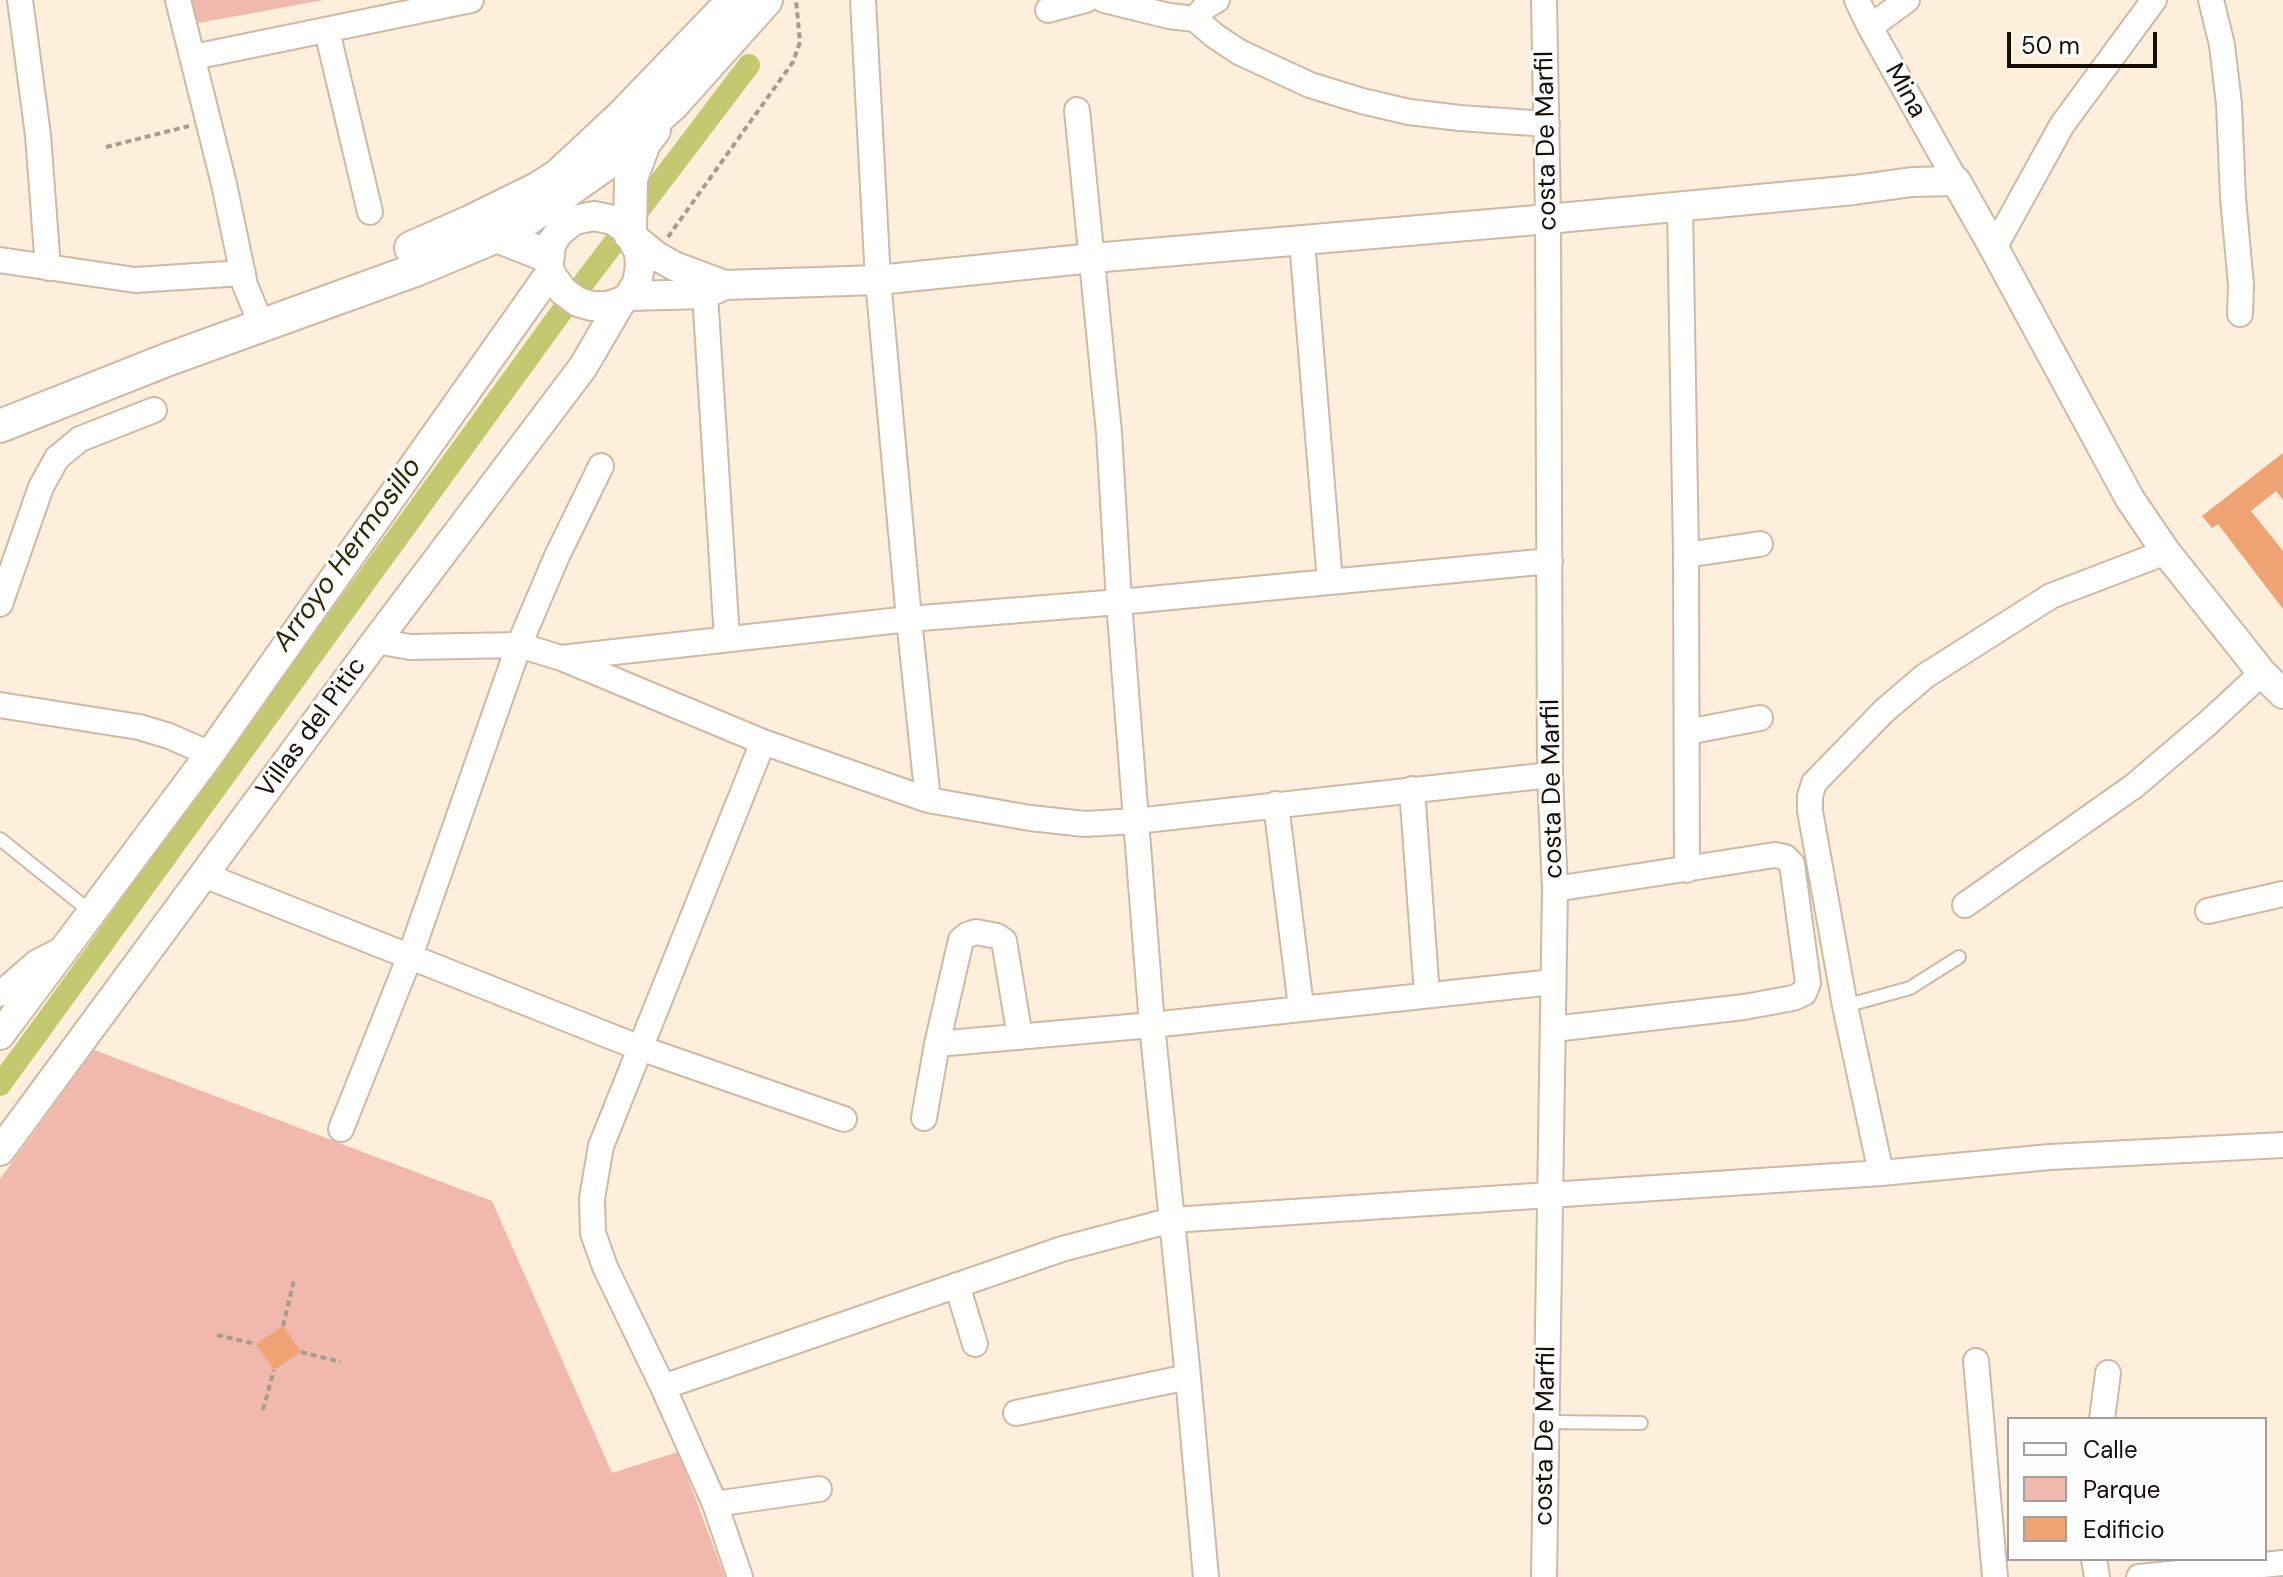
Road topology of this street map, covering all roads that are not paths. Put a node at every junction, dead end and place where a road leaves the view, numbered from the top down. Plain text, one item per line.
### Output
1 (20, 0) edge
2 (178, 0) edge
3 (471, 0) edge
4 (734, 0) edge
5 (766, 0) edge
6 (863, 0) edge
7 (1086, 0) edge
8 (1104, 0) edge
9 (1217, 0) edge
10 (1544, 0) edge
11 (1857, 0) edge
12 (1907, 0) edge
13 (2154, 0) edge
14 (2211, 0) edge
15 (1048, 10) dead end
16 (1195, 19) junction
17 (1870, 27) junction
18 (327, 31) junction
19 (194, 57) junction
20 (672, 105) junction
21 (1077, 110) dead end
22 (1547, 124) junction
23 (1956, 181) junction
24 (554, 190) junction
25 (1680, 206) junction
26 (370, 212) dead end
27 (1548, 219) junction
28 (625, 223) junction
29 (497, 236) junction
30 (1302, 241) junction
31 (1994, 248) junction
32 (1093, 258) junction
33 (0, 260) edge
34 (48, 268) junction
35 (243, 273) junction
36 (558, 273) junction
37 (878, 280) junction
38 (715, 290) junction
39 (625, 299) junction
40 (2240, 314) dead end
41 (257, 316) junction
42 (0, 404) edge
43 (154, 410) dead end
44 (0, 426) edge
45 (601, 466) dead end
46 (1760, 544) dead end
47 (2166, 552) junction
48 (1686, 555) junction
49 (1550, 561) junction
50 (1330, 582) junction
51 (1119, 602) junction
52 (0, 604) edge
53 (909, 619) junction
54 (727, 639) junction
55 (376, 641) junction
56 (519, 645) junction
57 (561, 658) junction
58 (2262, 673) junction
59 (2283, 694) edge
60 (0, 705) edge
61 (1760, 718) dead end
62 (1687, 732) junction
63 (763, 742) junction
64 (210, 754) junction
65 (1550, 775) junction
66 (1412, 789) junction
67 (928, 800) junction
68 (1276, 804) junction
69 (1136, 821) junction
70 (0, 839) edge
71 (1687, 870) junction
72 (204, 875) junction
73 (1555, 889) junction
74 (2283, 894) edge
75 (1965, 905) dead end
76 (2208, 911) dead end
77 (91, 912) junction
78 (63, 949) junction
79 (410, 956) junction
80 (1959, 957) dead end
81 (1553, 982) junction
82 (0, 994) edge
83 (1427, 995) junction
84 (1845, 1006) junction
85 (1301, 1007) junction
86 (1152, 1025) junction
87 (1554, 1029) junction
88 (0, 1035) edge
89 (1020, 1037) junction
90 (937, 1044) junction
91 (640, 1048) junction
92 (924, 1118) dead end
93 (844, 1119) dead end
94 (341, 1129) dead end
95 (2283, 1145) edge
96 (0, 1151) edge
97 (1881, 1173) junction
98 (1550, 1194) junction
99 (1172, 1220) junction
100 (957, 1285) junction
101 (975, 1344) dead end
102 (1976, 1361) dead end
103 (2108, 1373) dead end
104 (1188, 1377) junction
105 (663, 1387) junction
106 (1016, 1413) dead end
107 (2102, 1417) edge
108 (1547, 1422) junction
109 (1641, 1423) dead end
110 (819, 1489) dead end
111 (715, 1504) junction
112 (2283, 1563) edge
113 (740, 1577) edge
114 (1206, 1577) edge
115 (1544, 1577) edge
116 (1995, 1577) edge
117 (2139, 1577) edge

1 - 34 street
2 - 19 street
3 - 18 street
4 - 24 main road
5 - 20 main road
6 - 37 street
7 - 15 street
8 - 16 street
9 - 16 street
10 - 22 street, costa De Marfil
11 - 17 street, Mina
12 - 17 street
13 - 31 street
14 - 40 street
16 - 22 street
17 - 23 street, Mina
18 - 19 street
18 - 26 street
19 - 35 street
20 - 24 main road
20 - 28 main road
21 - 32 street
22 - 27 street, costa De Marfil
23 - 25 street
23 - 31 street
24 - 28 street
24 - 29 main road
24 - 36 street
24 - 41 main road
25 - 27 street
25 - 48 street
27 - 30 street
27 - 49 street, costa De Marfil
28 - 36 street
28 - 38 street
28 - 39 street
29 - 36 main road
29 - 41 main road
30 - 32 street
30 - 50 street
31 - 47 street
32 - 37 street
32 - 51 street
33 - 34 street
34 - 35 street
35 - 41 street
36 - 39 street
36 - 64 street
37 - 38 street
37 - 53 street
38 - 39 street
38 - 54 street
39 - 55 street, Villas del Pitic
41 - 42 main road
41 - 44 main road
43 - 52 street
45 - 56 street
46 - 48 street
47 - 58 street
47 - 84 street
48 - 62 street
49 - 50 street
49 - 65 street, costa De Marfil
50 - 51 street
51 - 53 street
51 - 69 street
53 - 54 street
53 - 67 street
54 - 57 street
55 - 56 street
55 - 72 street, Villas del Pitic
56 - 57 street
56 - 79 street
57 - 63 street
58 - 59 street
58 - 75 street
60 - 64 street
61 - 62 street
62 - 71 street
63 - 67 street
63 - 91 street
64 - 77 street
65 - 66 street
65 - 73 street, costa De Marfil
66 - 68 street
66 - 83 street
67 - 69 street
68 - 69 street
68 - 85 street
69 - 86 street
70 - 77 lane
71 - 73 street
71 - 87 street
72 - 79 street
72 - 96 street, Villas del Pitic
73 - 81 street, costa De Marfil
74 - 76 street
77 - 78 street
78 - 82 street
78 - 88 street
79 - 91 street
79 - 94 street
80 - 84 lane
81 - 83 street
81 - 87 street, costa De Marfil
83 - 85 street
84 - 97 street
85 - 86 street
86 - 89 street
86 - 99 street
87 - 98 street, costa De Marfil
89 - 90 street
89 - 90 street
90 - 92 street
91 - 93 street
91 - 105 street
95 - 97 street
97 - 98 street
98 - 99 street
98 - 108 street, costa De Marfil
99 - 100 street
99 - 104 street
100 - 101 street
100 - 105 street
102 - 116 street
103 - 107 street
104 - 106 street
104 - 114 street
105 - 111 street
108 - 109 lane
108 - 115 street, costa De Marfil
110 - 111 street
111 - 113 street
112 - 117 street

